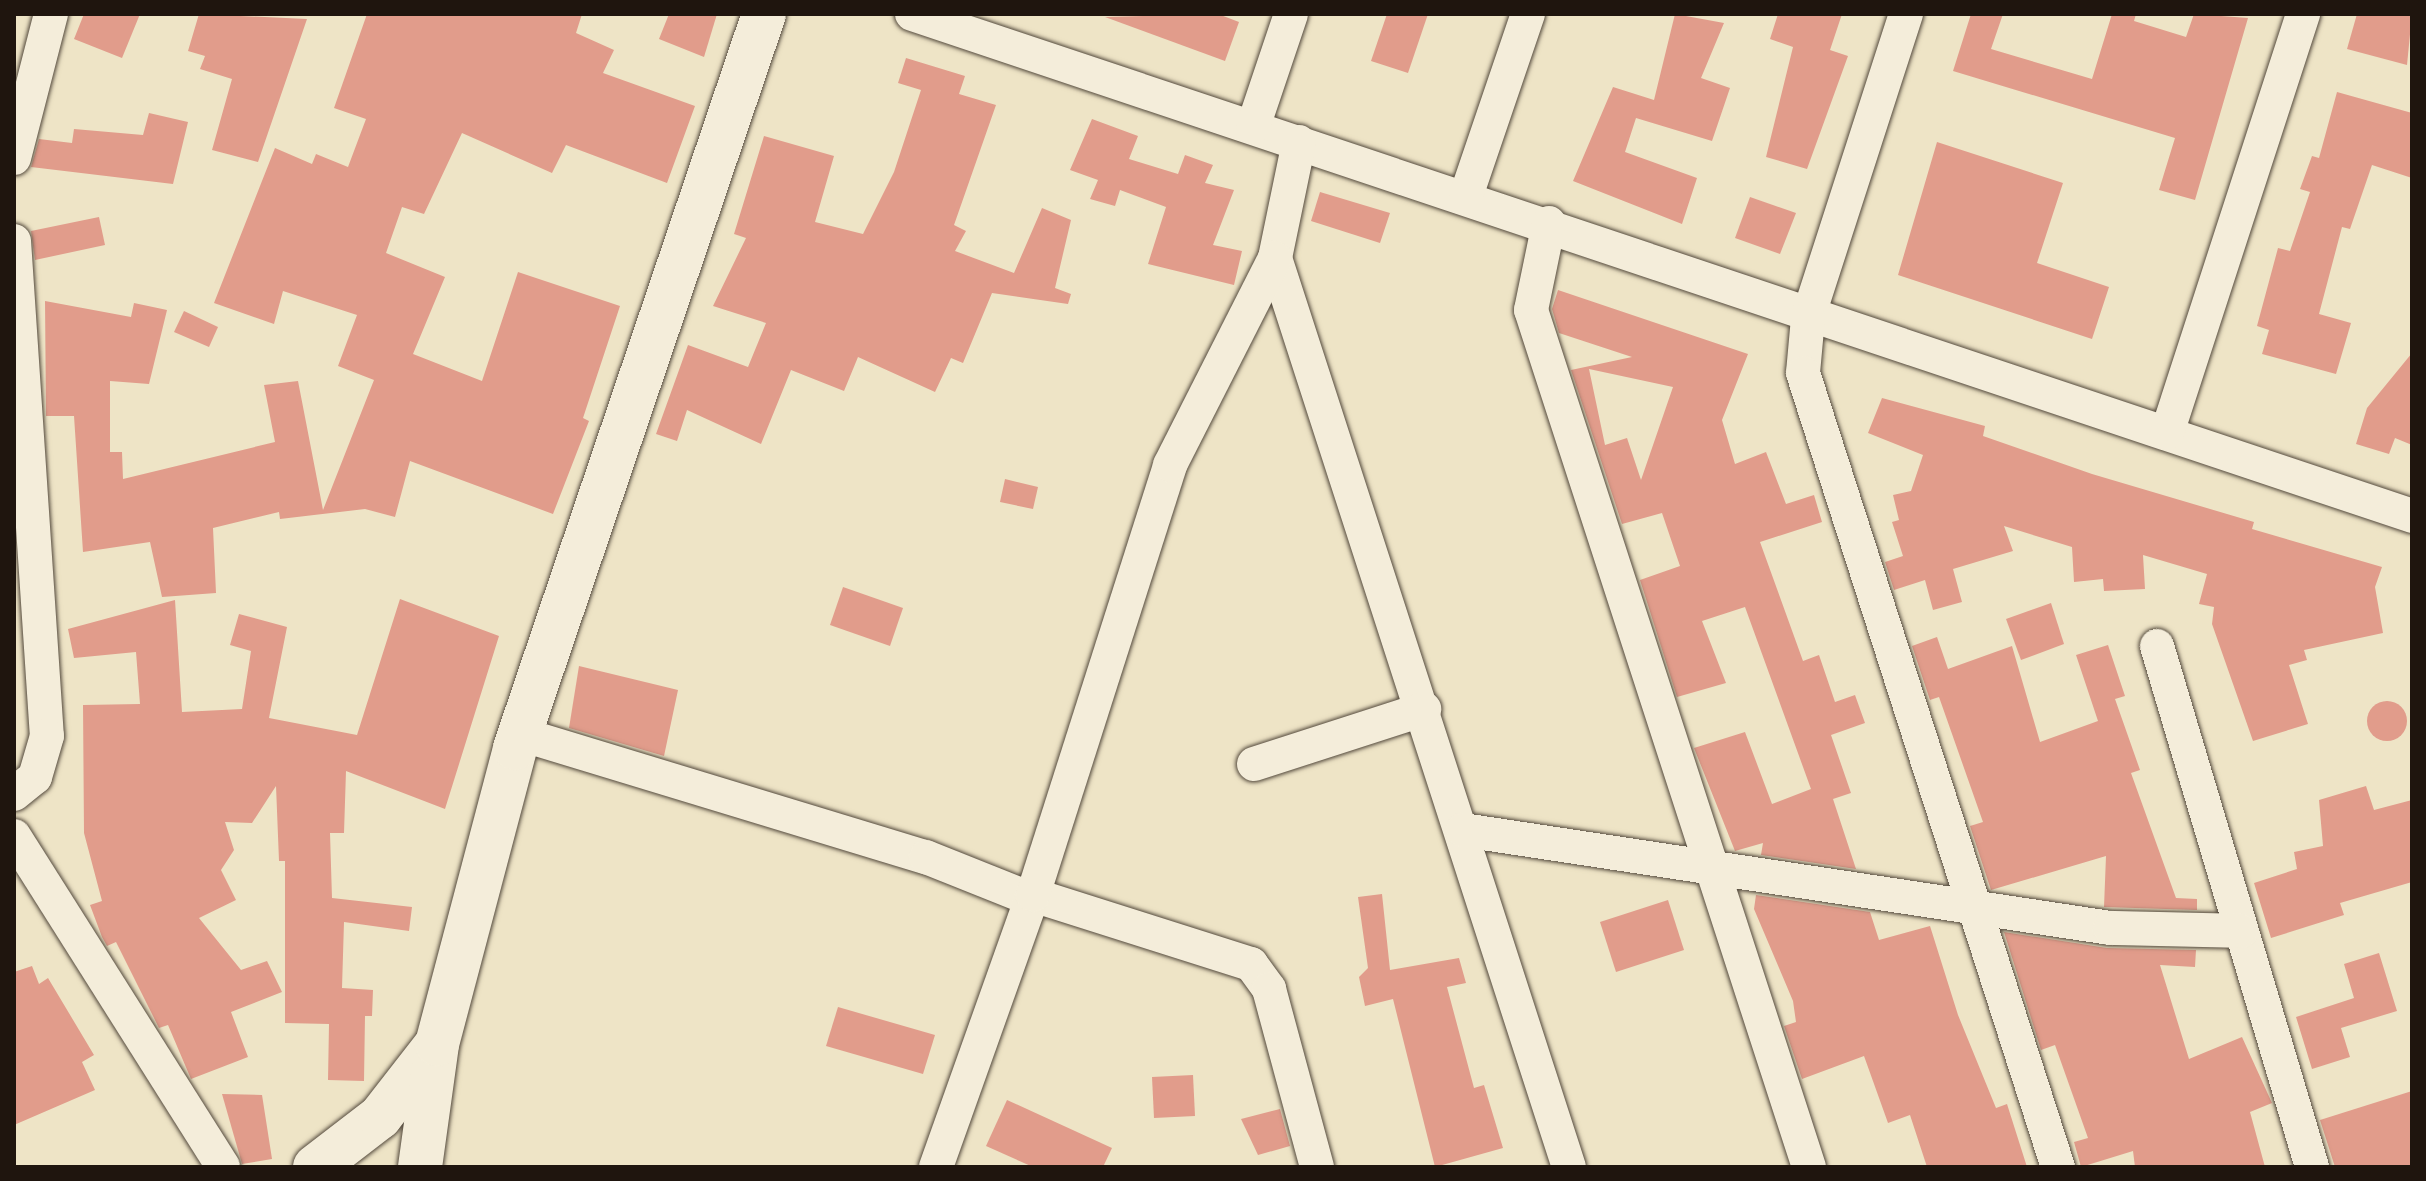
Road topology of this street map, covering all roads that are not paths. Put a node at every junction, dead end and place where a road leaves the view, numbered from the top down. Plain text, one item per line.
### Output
1 (51, 14) edge
2 (764, 14) edge
3 (912, 14) edge
4 (1291, 14) edge
5 (1528, 14) edge
6 (1906, 14) edge
7 (2303, 14) edge
8 (1253, 127) junction
9 (1299, 142) junction
10 (14, 158) edge
11 (1466, 196) junction
12 (1549, 223) junction
13 (14, 241) edge
14 (1275, 258) junction
15 (1808, 318) junction
16 (2167, 433) junction
17 (2412, 516) edge
18 (2157, 646) dead end
19 (1424, 709) junction
20 (520, 734) junction
21 (1254, 764) dead end
22 (14, 794) edge
23 (1463, 830) junction
24 (14, 836) edge
25 (1713, 865) junction
26 (1032, 897) junction
27 (1975, 903) junction
28 (2241, 931) junction
29 (437, 1044) junction
30 (223, 1167) edge
31 (315, 1167) edge
32 (420, 1167) edge
33 (936, 1167) edge
34 (1317, 1167) edge
35 (1569, 1167) edge
36 (1809, 1167) edge
37 (2058, 1167) edge
38 (2312, 1167) edge

1 - 10 street
2 - 20 main road
3 - 8 street
4 - 8 street
5 - 11 street
6 - 15 street
7 - 16 street
8 - 9 street
9 - 11 street
9 - 14 street
11 - 12 street
12 - 15 street
12 - 25 street
13 - 22 street
14 - 19 street
14 - 26 street
15 - 16 street
15 - 27 street
16 - 17 street
18 - 28 street
19 - 21 street
19 - 23 street
20 - 26 street
20 - 29 main road
23 - 25 street
23 - 35 street
24 - 30 street
25 - 27 street
25 - 36 street
26 - 33 street
26 - 34 street
27 - 28 street
27 - 37 street
28 - 38 street
29 - 31 main road
29 - 32 main road

